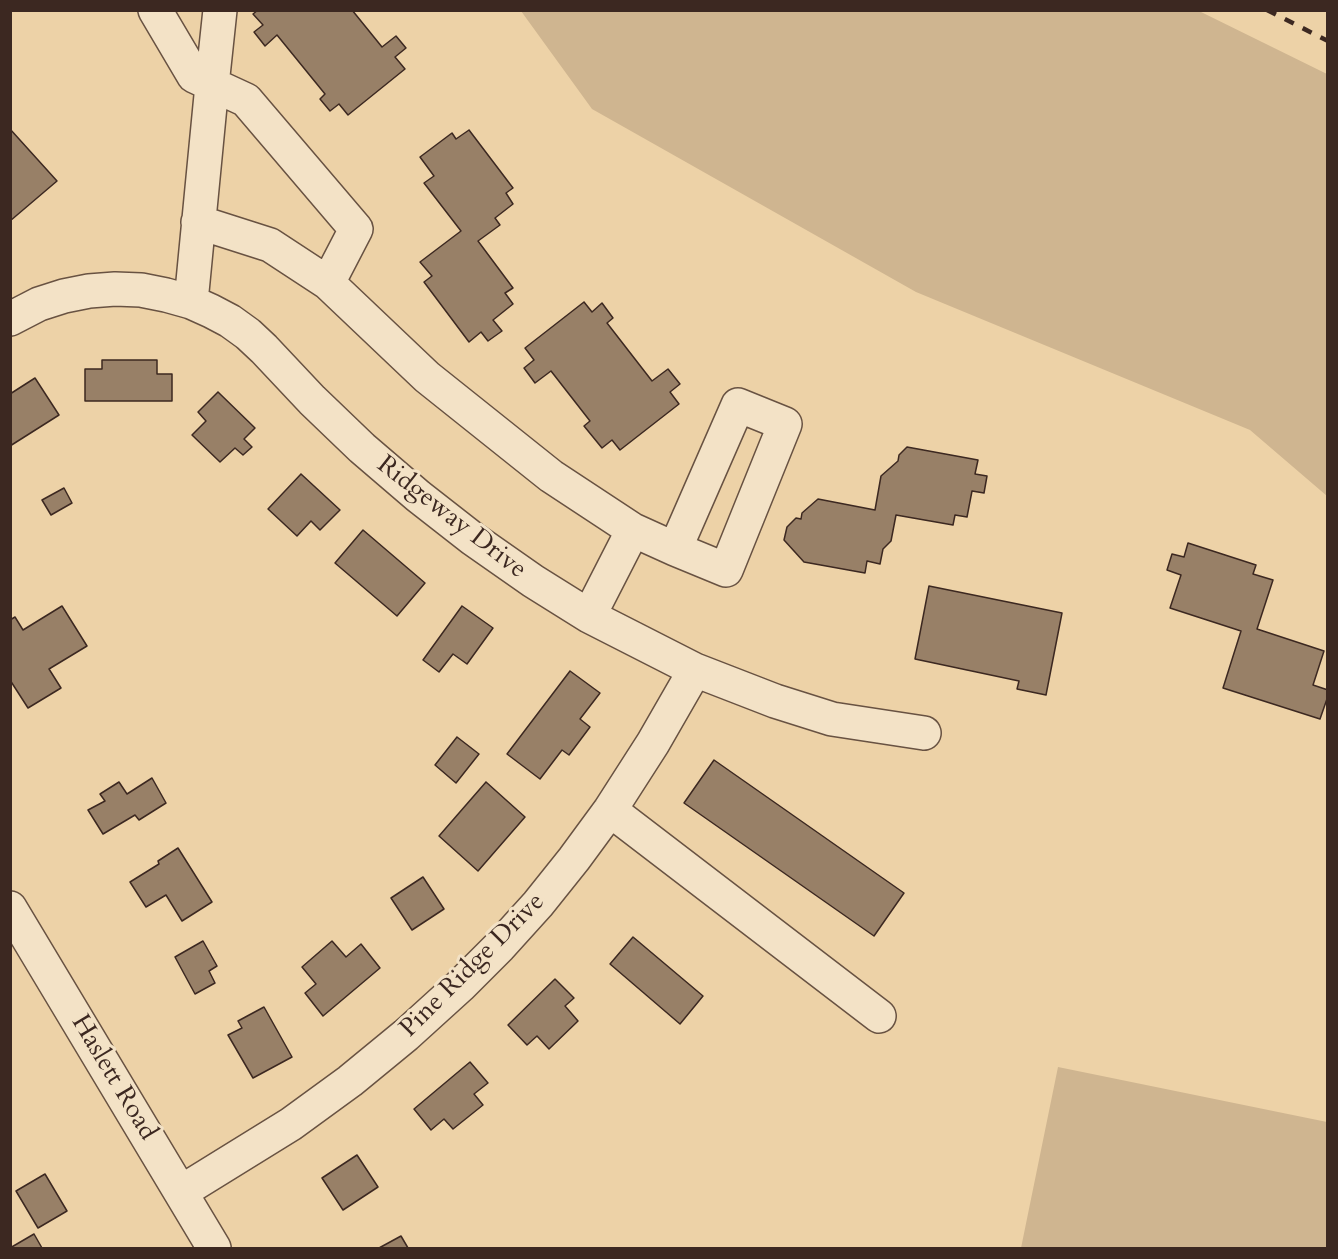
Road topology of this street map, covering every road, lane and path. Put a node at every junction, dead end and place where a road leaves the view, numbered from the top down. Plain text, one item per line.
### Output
1 (155, 10) edge
2 (220, 10) edge
3 (212, 85) junction
4 (198, 222) junction
5 (328, 283) junction
6 (191, 302) junction
7 (10, 319) edge
8 (633, 530) junction
9 (675, 549) junction
10 (590, 616) junction
11 (695, 670) junction
12 (924, 733) dead end
13 (610, 810) junction
14 (10, 908) edge
15 (879, 1016) dead end
16 (181, 1192) junction
17 (214, 1248) edge

1 - 3 street
2 - 3 street
3 - 4 street
3 - 5 street
4 - 5 street
4 - 6 street
5 - 8 street
6 - 7 street, Ridgeway Drive
6 - 10 street, Ridgeway Drive
8 - 9 street
8 - 10 street
9 - 9 street
10 - 11 street, Ridgeway Drive
11 - 12 street, Ridgeway Drive
11 - 13 street, Pine Ridge Drive
13 - 15 street
13 - 16 street, Pine Ridge Drive
14 - 16 street, Haslett Road
16 - 17 street, Haslett Road

